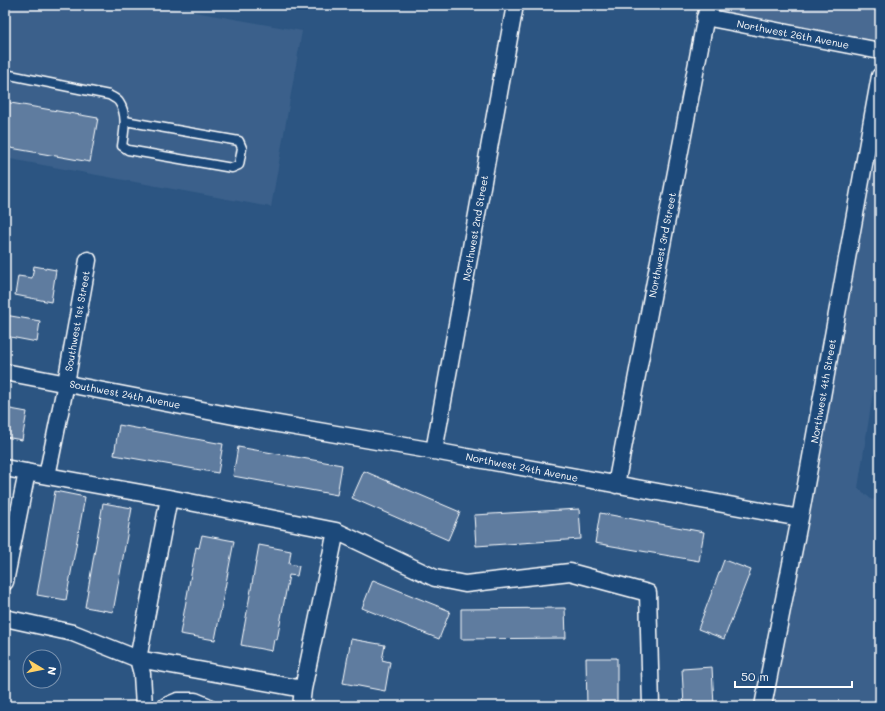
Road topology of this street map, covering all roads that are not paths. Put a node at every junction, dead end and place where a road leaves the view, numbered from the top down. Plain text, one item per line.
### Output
1 (515, 5) edge
2 (706, 11) edge
3 (880, 51) edge
4 (5, 74) edge
5 (880, 76) edge
6 (125, 120) junction
7 (88, 260) dead end
8 (5, 372) edge
9 (66, 383) junction
10 (244, 418) joint
11 (434, 451) junction
12 (5, 468) edge
13 (27, 472) junction
14 (47, 476) junction
15 (616, 485) junction
16 (169, 498) junction
17 (800, 518) junction
18 (336, 532) junction
19 (5, 582) edge
20 (5, 618) edge
21 (138, 660) junction
22 (303, 689) junction
23 (144, 706) edge
24 (166, 706) edge
25 (207, 706) edge
26 (301, 706) edge
27 (652, 706) edge
28 (763, 706) edge

1 - 11 street, Northwest 2nd Street
2 - 3 street, Northwest 26th Avenue
2 - 15 street, Northwest 3rd Street
4 - 6 lane
5 - 17 street, Northwest 4th Street
6 - 6 lane
7 - 9 street, Southwest 1st Street
8 - 9 street, Southwest 24th Avenue
9 - 10 street, Southwest 24th Avenue
9 - 14 street, Southwest 1st Street
10 - 11 street, Northwest 24th Avenue
11 - 15 street, Northwest 24th Avenue
12 - 13 street
13 - 14 street
13 - 19 street
14 - 16 street
15 - 17 street, Northwest 24th Avenue
16 - 18 street
16 - 21 street
17 - 28 street, Northwest 4th Street
18 - 22 street
18 - 27 street
20 - 21 street
21 - 22 street
21 - 23 street
22 - 26 street
24 - 25 street

